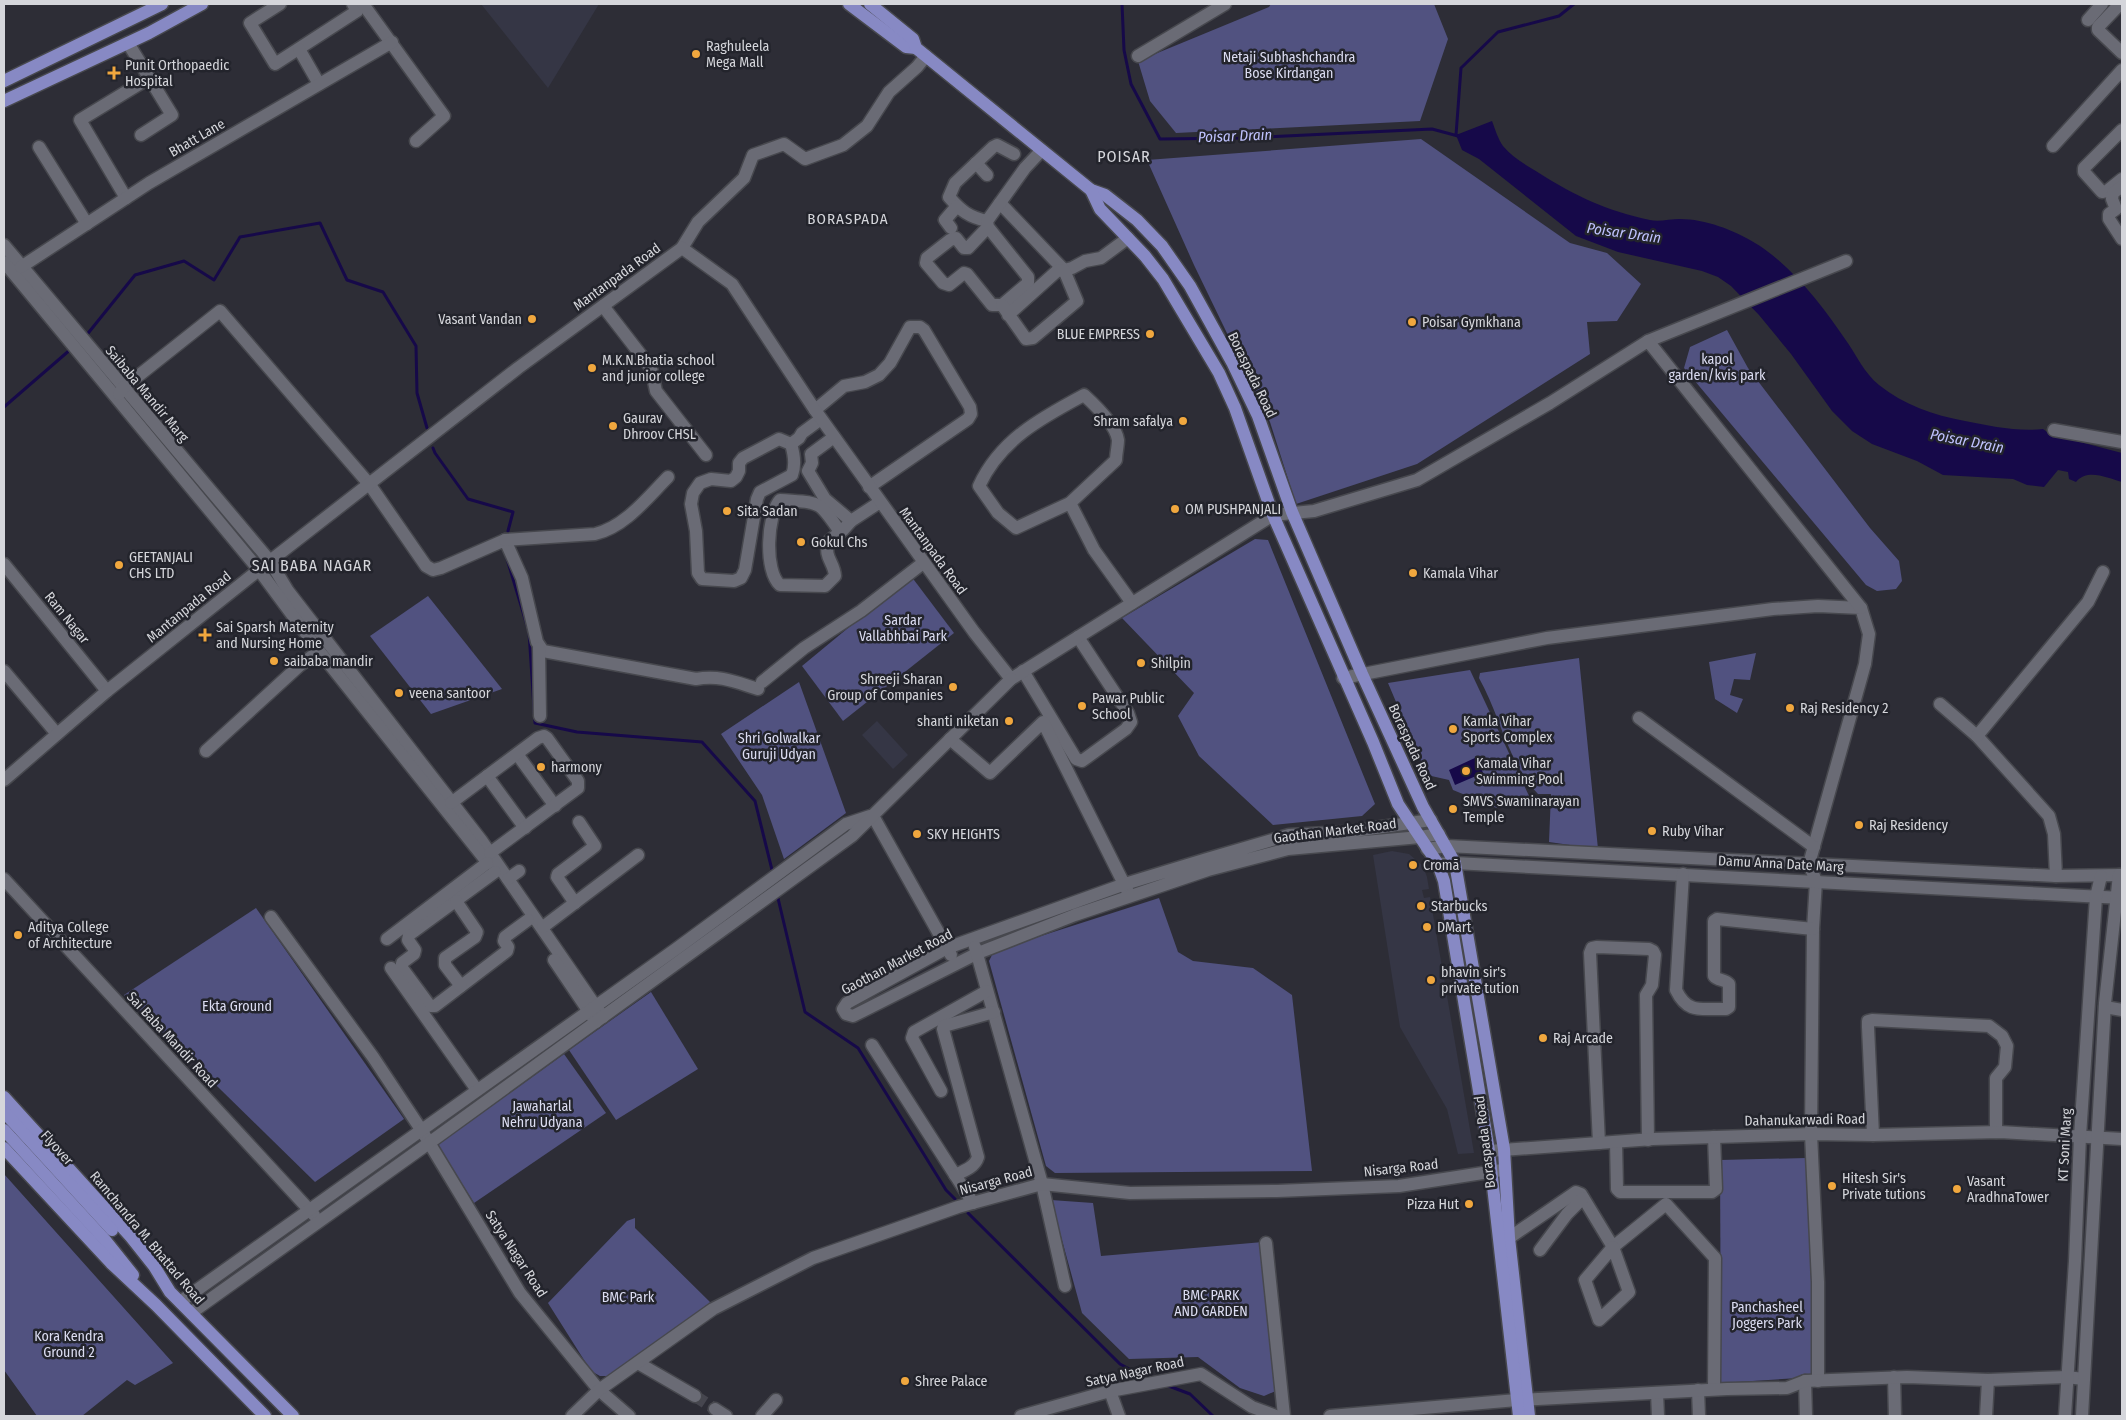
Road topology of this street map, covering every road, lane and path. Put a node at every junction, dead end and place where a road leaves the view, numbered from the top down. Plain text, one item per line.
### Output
1 (162, 4) edge
2 (202, 4) edge
3 (280, 4) edge
4 (353, 4) edge
5 (363, 4) edge
6 (849, 4) edge
7 (870, 4) edge
8 (1225, 4) edge
9 (2102, 4) edge
10 (2120, 4) edge
11 (2088, 20) dead end
12 (392, 42) junction
13 (128, 43) junction
14 (299, 50) junction
15 (921, 52) junction
16 (2122, 52) edge
17 (1138, 56) dead end
18 (2122, 70) edge
19 (5, 77) edge
20 (149, 78) junction
21 (319, 84) junction
22 (4, 101) edge
23 (2122, 130) edge
24 (141, 136) dead end
25 (416, 141) dead end
26 (2053, 146) dead end
27 (39, 147) dead end
28 (1041, 151) junction
29 (1014, 154) dead end
30 (976, 163) junction
31 (987, 175) dead end
32 (2122, 179) edge
33 (2122, 186) edge
34 (1091, 190) junction
35 (126, 198) junction
36 (1000, 203) junction
37 (957, 206) junction
38 (87, 224) junction
39 (987, 224) junction
40 (951, 228) dead end
41 (1128, 238) junction
42 (2122, 239) edge
43 (4, 245) edge
44 (682, 248) junction
45 (1846, 260) dead end
46 (4, 262) edge
47 (21, 267) junction
48 (1064, 270) junction
49 (1182, 274) junction
50 (1166, 284) junction
51 (603, 306) junction
52 (1005, 310) junction
53 (1648, 341) junction
54 (78, 343) junction
55 (119, 393) junction
56 (820, 417) junction
57 (2054, 430) dead end
58 (834, 437) junction
59 (795, 441) junction
60 (2122, 442) edge
61 (706, 455) dead end
62 (668, 477) dead end
63 (370, 485) junction
64 (869, 487) junction
65 (880, 502) junction
66 (1070, 503) junction
67 (1292, 512) junction
68 (1273, 515) junction
69 (851, 521) junction
70 (840, 532) junction
71 (505, 540) junction
72 (270, 561) junction
73 (923, 563) junction
74 (4, 564) edge
75 (259, 570) junction
76 (2103, 572) dead end
77 (1132, 603) junction
78 (1860, 608) junction
79 (1078, 637) junction
80 (539, 648) junction
81 (319, 651) junction
82 (4, 671) edge
83 (1023, 671) junction
84 (1362, 674) junction
85 (1343, 678) junction
86 (1011, 679) junction
87 (107, 691) junction
88 (1940, 704) dead end
89 (540, 716) dead end
90 (1639, 718) dead end
91 (53, 730) junction
92 (1977, 736) junction
93 (950, 739) junction
94 (206, 751) dead end
95 (516, 754) junction
96 (5, 776) edge
97 (487, 776) junction
98 (451, 803) junction
99 (555, 806) junction
100 (873, 816) junction
101 (1431, 820) junction
102 (579, 822) dead end
103 (1411, 824) junction
104 (525, 828) junction
105 (1439, 834) junction
106 (1420, 837) junction
107 (1337, 838) junction
108 (1447, 846) junction
109 (1814, 847) junction
110 (1428, 848) junction
111 (1606, 854) junction
112 (638, 855) dead end
113 (491, 863) junction
114 (1455, 863) junction
115 (1438, 864) junction
116 (1809, 864) junction
117 (1606, 871) junction
118 (1683, 874) junction
119 (2120, 875) edge
120 (2056, 876) junction
121 (2101, 876) junction
122 (4, 879) edge
123 (1816, 881) junction
124 (1127, 890) junction
125 (2096, 896) junction
126 (2119, 898) edge
127 (456, 901) junction
128 (574, 903) junction
129 (271, 917) dead end
130 (528, 920) junction
131 (545, 925) junction
132 (1813, 929) junction
133 (387, 939) dead end
134 (972, 940) junction
135 (948, 948) junction
136 (978, 953) junction
137 (955, 964) junction
138 (391, 968) dead end
139 (460, 986) junction
140 (987, 991) junction
141 (2105, 1007) junction
142 (591, 1008) junction
143 (2122, 1010) edge
144 (994, 1012) junction
145 (600, 1020) junction
146 (872, 1045) dead end
147 (477, 1090) junction
148 (941, 1091) dead end
149 (4, 1097) edge
150 (4, 1112) edge
151 (4, 1130) edge
152 (422, 1131) junction
153 (1996, 1132) junction
154 (1811, 1134) junction
155 (1873, 1135) junction
156 (2080, 1136) junction
157 (1714, 1137) junction
158 (2098, 1137) junction
159 (1648, 1140) junction
160 (2122, 1140) edge
161 (1599, 1142) junction
162 (1616, 1142) junction
163 (429, 1144) junction
164 (4, 1148) edge
165 (1504, 1149) junction
166 (1489, 1151) junction
167 (1505, 1170) junction
168 (1490, 1172) junction
169 (955, 1175) junction
170 (1042, 1184) junction
171 (1583, 1198) junction
172 (973, 1203) junction
173 (308, 1210) junction
174 (319, 1221) junction
175 (1509, 1238) junction
176 (1266, 1243) dead end
177 (1613, 1247) junction
178 (1540, 1250) dead end
179 (1065, 1286) dead end
180 (170, 1292) junction
181 (180, 1302) junction
182 (156, 1305) junction
183 (191, 1313) junction
184 (638, 1363) junction
185 (2067, 1377) junction
186 (1894, 1378) junction
187 (2083, 1379) junction
188 (1988, 1380) junction
189 (1804, 1381) junction
190 (1818, 1381) junction
191 (1714, 1389) junction
192 (600, 1390) junction
193 (1698, 1390) junction
194 (1110, 1391) junction
195 (1657, 1393) junction
196 (695, 1396) tunnel mouth
197 (776, 1400) dead end
198 (1522, 1400) junction
199 (265, 1416) edge
200 (293, 1416) edge
201 (572, 1416) edge
202 (629, 1416) edge
203 (762, 1416) edge
204 (1021, 1416) edge
205 (1119, 1416) edge
206 (1276, 1416) edge
207 (1284, 1416) edge
208 (1330, 1416) edge
209 (1519, 1416) edge
210 (1528, 1416) edge
211 (1658, 1416) edge
212 (1699, 1416) edge
213 (1806, 1416) edge
214 (1895, 1416) edge
215 (1986, 1416) edge
216 (2065, 1416) edge
217 (2082, 1416) edge

1 - 19 main road
2 - 13 main road
3 - 14 street
4 - 14 street
5 - 12 street
6 - 15 main road, Boraspada Road
7 - 15 main road, Boraspada Road
8 - 17 street
9 - 11 street
10 - 16 street
12 - 21 street, Bhatt Lane
12 - 25 street
13 - 20 street
13 - 22 main road
14 - 21 street
15 - 28 main road, Boraspada Road
15 - 44 street
18 - 26 street
20 - 24 street
20 - 35 street
21 - 35 street, Bhatt Lane
23 - 32 street
27 - 38 street
28 - 34 main road, Boraspada Road
28 - 36 street
29 - 30 street
30 - 31 street
30 - 37 street
33 - 42 street
34 - 41 main road, Boraspada Road
34 - 49 main road, Boraspada Road
35 - 38 street, Bhatt Lane
36 - 39 street
36 - 48 street
37 - 39 street
37 - 40 street
38 - 47 street, Bhatt Lane
39 - 52 street
39 - 52 street
41 - 48 street
41 - 50 main road, Boraspada Road
43 - 47 street, Saibaba Mandir Marg
44 - 51 street, Mantanpada Road
44 - 56 street, Mantanpada Road
45 - 53 street
46 - 54 street, Saibaba Mandir Marg
47 - 54 street, Saibaba Mandir Marg
48 - 52 street
48 - 52 street
49 - 50 main road
49 - 67 main road, Boraspada Road
50 - 68 main road, Boraspada Road
51 - 61 street
51 - 63 street, Mantanpada Road
53 - 67 street
53 - 78 street
54 - 55 street, Saibaba Mandir Marg
55 - 63 street
55 - 72 street, Saibaba Mandir Marg
55 - 75 street, Saibaba Mandir Marg
56 - 58 street, Mantanpada Road
56 - 59 street
56 - 64 street
57 - 60 street
58 - 64 street, Mantanpada Road
58 - 69 street
59 - 59 street
62 - 71 street
63 - 71 street
63 - 72 street, Mantanpada Road
64 - 65 street, Mantanpada Road
65 - 69 street
65 - 73 street, Mantanpada Road
66 - 66 street
66 - 77 street
67 - 68 street
67 - 84 main road, Boraspada Road
68 - 77 street
68 - 85 main road, Boraspada Road
69 - 70 street
70 - 70 street
71 - 80 street
72 - 75 street, Mantanpada Road
72 - 98 street, Saibaba Mandir Marg
73 - 80 street
73 - 86 street, Mantanpada Road
74 - 87 street, Ram Nagar
75 - 81 street, Saibaba Mandir Marg
75 - 87 street, Mantanpada Road
76 - 92 street
77 - 79 street
78 - 84 street
78 - 109 street
79 - 83 street
79 - 83 street
80 - 89 street
81 - 94 street
81 - 113 street, Saibaba Mandir Marg
82 - 91 street
83 - 86 street
84 - 85 street
84 - 101 main road, Boraspada Road
85 - 103 main road, Boraspada Road
86 - 93 street
87 - 91 street, Mantanpada Road
88 - 92 street
90 - 109 street
91 - 96 street, Mantanpada Road
92 - 120 street
93 - 100 street
93 - 124 street
95 - 97 street
95 - 99 street
95 - 99 street
97 - 98 street
97 - 104 street
98 - 113 street, Saibaba Mandir Marg
99 - 104 street
100 - 135 street
100 - 142 street
100 - 145 street
101 - 103 street, Gaothan Market Road
101 - 105 main road, Boraspada Road
102 - 128 street
103 - 106 main road, Boraspada Road
103 - 107 street, Gaothan Market Road
104 - 113 street
105 - 106 street, Gaothan Market Road
105 - 108 main road, Boraspada Road
106 - 107 street, Gaothan Market Road
106 - 110 main road, Boraspada Road
107 - 124 street, Gaothan Market Road
108 - 110 street
108 - 111 street, Damu Anna Date Marg
108 - 114 main road, Boraspada Road
109 - 116 street
110 - 115 main road, Boraspada Road
111 - 116 street, Damu Anna Date Marg
111 - 117 street
112 - 128 street
113 - 127 street
113 - 130 street
113 - 131 street
113 - 133 street
114 - 115 street, Damu Anna Date Marg
114 - 117 street, Damu Anna Date Marg
114 - 165 main road, Boraspada Road
115 - 166 main road, Boraspada Road
116 - 120 street, Damu Anna Date Marg
116 - 123 street
117 - 118 street, Damu Anna Date Marg
118 - 123 street, Damu Anna Date Marg
118 - 132 street
119 - 121 street, Damu Anna Date Marg
119 - 126 street
120 - 121 street, Damu Anna Date Marg
121 - 125 street, KT Soni Marg
122 - 173 street, Sai Baba Mandir Road
123 - 125 street, Damu Anna Date Marg
123 - 132 street
124 - 134 street, Gaothan Market Road
124 - 136 street, Gaothan Market Road
125 - 126 street, Damu Anna Date Marg
125 - 156 street, KT Soni Marg
126 - 141 street
127 - 139 street
127 - 139 street
128 - 131 street
129 - 152 street
130 - 139 street
130 - 142 street
131 - 142 street
132 - 154 street
134 - 135 street, Gaothan Market Road
134 - 136 street
135 - 137 street
135 - 137 street, Gaothan Market Road
136 - 137 street, Gaothan Market Road
136 - 140 street
138 - 147 street
140 - 144 street
140 - 148 street
141 - 143 street
141 - 158 street
142 - 145 street
142 - 147 street
144 - 169 street
144 - 170 street
145 - 163 street
146 - 169 street
147 - 152 street
149 - 180 main road, Ramchandra M. Bhattad Road
150 - 180 main road, Flyover
151 - 182 main road, Flyover
152 - 163 street
152 - 173 street
153 - 155 street, Dahanukarwadi Road
153 - 155 street
153 - 156 street, Dahanukarwadi Road
154 - 155 street, Dahanukarwadi Road
154 - 157 street, Dahanukarwadi Road
154 - 190 street
156 - 158 street, Dahanukarwadi Road
156 - 185 street, KT Soni Marg
157 - 159 street, Dahanukarwadi Road
157 - 162 street
158 - 160 street, Dahanukarwadi Road
158 - 187 street
159 - 161 street
159 - 162 street, Dahanukarwadi Road
161 - 162 street, Dahanukarwadi Road
161 - 165 street, Dahanukarwadi Road
163 - 174 street
163 - 192 street, Satya Nagar Road
164 - 182 main road
165 - 166 street, Dahanukarwadi Road
165 - 167 main road, Boraspada Road
166 - 168 main road, Boraspada Road
167 - 168 street, Nisarga Road
167 - 175 main road, Boraspada Road
168 - 170 street, Nisarga Road
168 - 198 main road, Boraspada Road
169 - 172 street
170 - 172 street, Nisarga Road
170 - 179 street
171 - 175 street
171 - 177 street
171 - 178 street
172 - 184 street, Nisarga Road
173 - 174 street, Sai Baba Mandir Road
173 - 181 street
174 - 183 street
175 - 198 main road, Boraspada Road
176 - 207 street
177 - 177 street
177 - 191 street
180 - 181 main road, Ramchandra M. Bhattad Road
181 - 183 main road, Ramchandra M. Bhattad Road
182 - 199 main road
183 - 200 main road, Ramchandra M. Bhattad Road
184 - 192 street, Nisarga Road
184 - 196 street
185 - 187 street
185 - 188 street
185 - 216 street, KT Soni Marg
186 - 188 street
186 - 190 street
186 - 214 street
187 - 217 street
188 - 215 street
189 - 190 street
189 - 191 street
189 - 213 street
191 - 193 street
192 - 201 street, Nisarga Road
192 - 202 street, Satya Nagar Road
193 - 195 street
193 - 212 street
194 - 204 street, Satya Nagar Road
194 - 205 street
194 - 206 street, Satya Nagar Road
195 - 198 street
195 - 211 street
197 - 203 street
198 - 208 street
198 - 209 main road, Boraspada Road
198 - 210 main road, Boraspada Road

